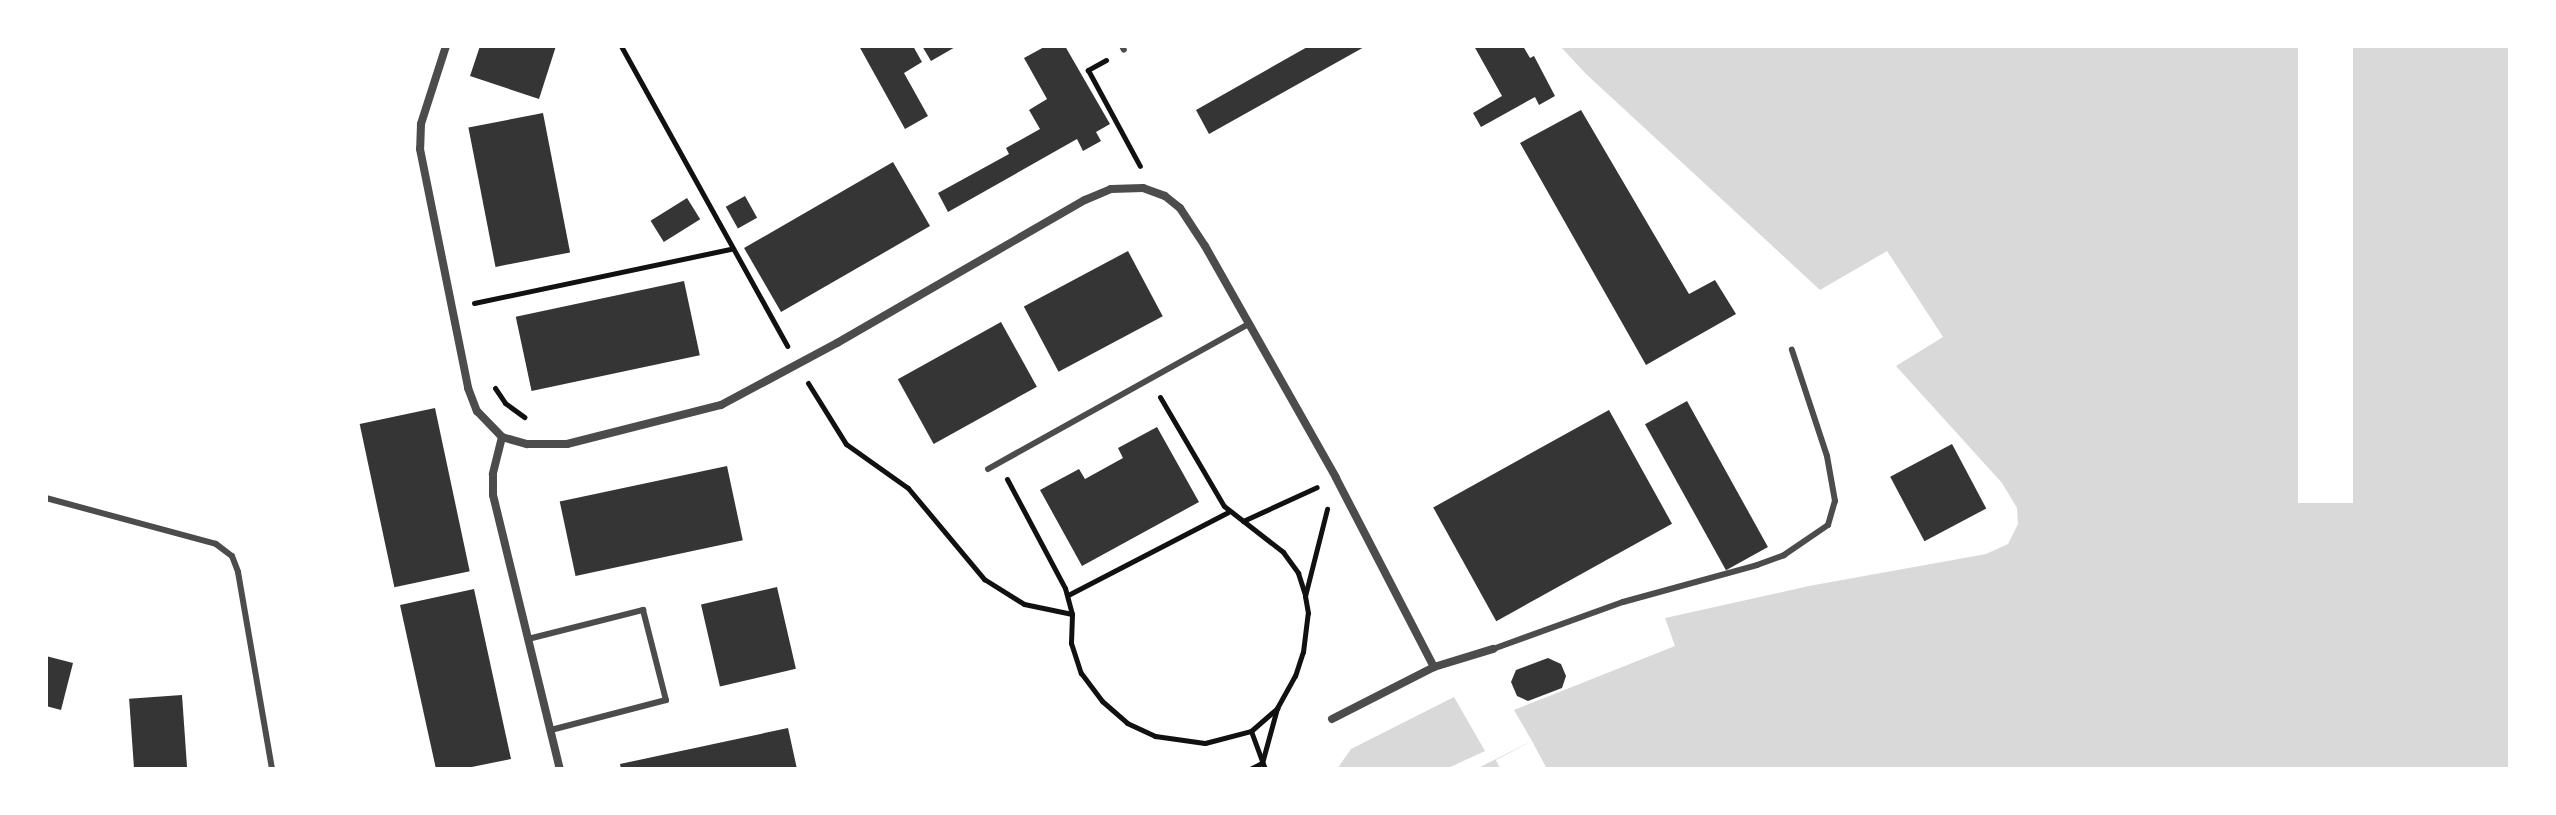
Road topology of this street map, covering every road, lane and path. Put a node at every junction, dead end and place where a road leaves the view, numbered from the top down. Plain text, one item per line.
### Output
1 (446, 46) edge
2 (621, 46) edge
3 (1123, 48) edge
4 (1154, 191) junction
5 (731, 249) junction
6 (471, 287) dead end
7 (475, 303) junction
8 (451, 308) junction
9 (476, 311) dead end
10 (1248, 324) junction
11 (772, 350) dead end
12 (1792, 350) dead end
13 (797, 364) junction
14 (491, 378) dead end
15 (1149, 379) junction
16 (527, 419) dead end
17 (502, 437) junction
18 (998, 463) junction
19 (988, 469) dead end
20 (1336, 478) junction
21 (46, 498) edge
22 (1228, 512) junction
23 (1242, 522) junction
24 (1068, 595) junction
25 (1305, 596) junction
26 (1072, 614) junction
27 (528, 639) junction
28 (1493, 649) joint
29 (1434, 667) junction
30 (1277, 708) junction
31 (1332, 719) dead end
32 (551, 730) junction
33 (1251, 731) junction
34 (1264, 766) edge
35 (272, 769) edge
36 (560, 769) edge
37 (1250, 769) edge

1 - 8 street
2 - 5 path
3 - 4 path
4 - 10 street
4 - 13 street
5 - 7 path
5 - 11 path
6 - 7 path
7 - 8 path
7 - 9 path
8 - 17 street
10 - 15 lane
10 - 20 street
12 - 28 lane
13 - 17 street
13 - 26 path
14 - 16 path
15 - 18 lane
15 - 22 path
17 - 27 street
18 - 19 lane
18 - 24 path
20 - 23 path
20 - 25 path
20 - 29 street
21 - 35 lane
22 - 23 path
22 - 24 path
23 - 25 path
24 - 26 path
25 - 30 path
26 - 33 path
27 - 32 street
27 - 32 lane
28 - 29 street
29 - 31 street
30 - 33 path
30 - 34 path
32 - 36 street
33 - 34 path
34 - 37 path

